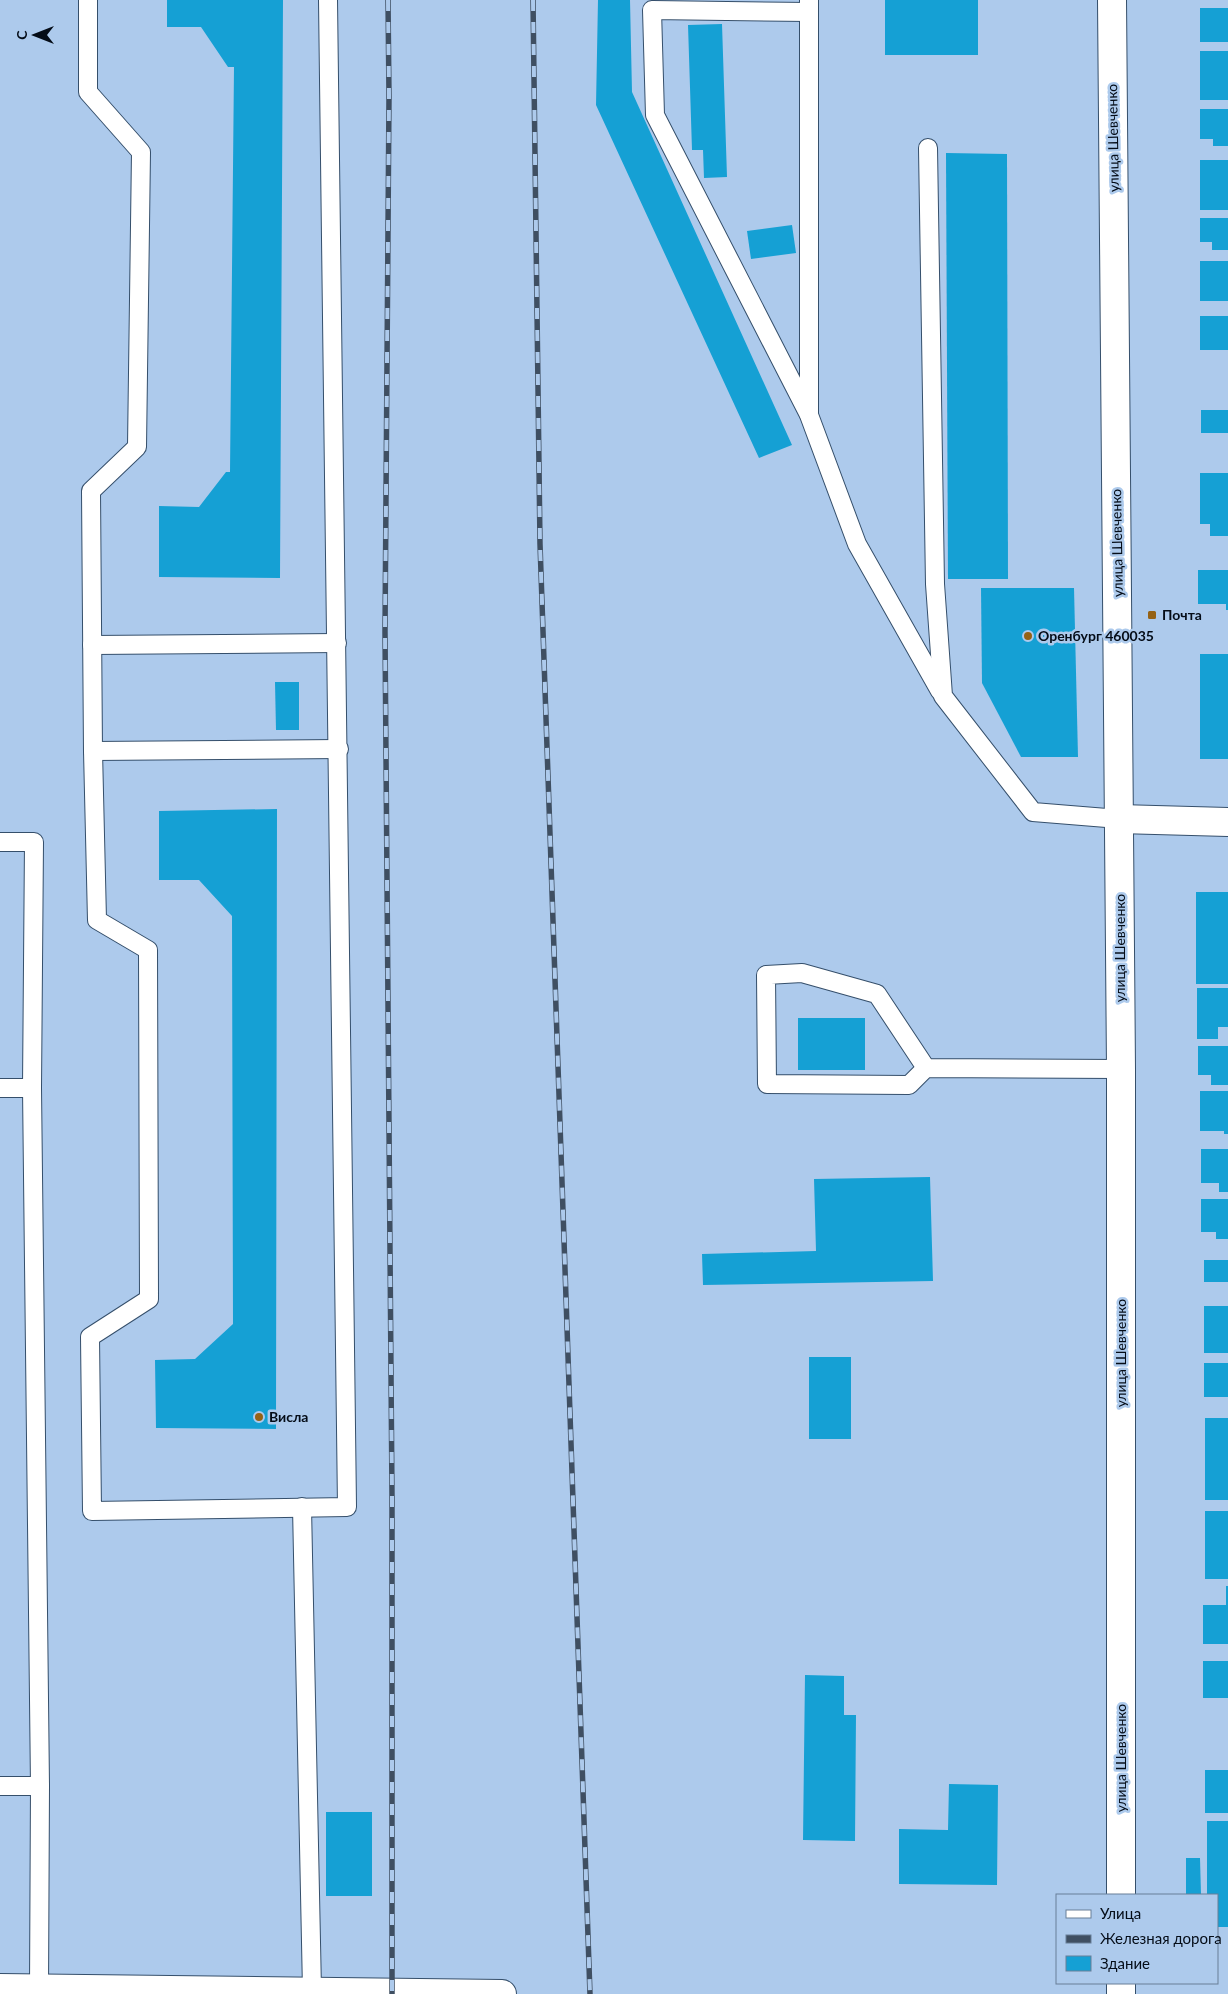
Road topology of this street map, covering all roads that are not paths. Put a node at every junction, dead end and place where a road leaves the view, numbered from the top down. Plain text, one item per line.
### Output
1 (88, 0) edge
2 (328, 0) edge
3 (1112, 0) edge
4 (809, 6) edge
5 (928, 148) dead end
6 (809, 415) junction
7 (337, 643) junction
8 (92, 645) junction
9 (943, 696) junction
10 (338, 749) junction
11 (93, 751) junction
12 (1119, 819) junction
13 (1228, 822) edge
14 (0, 842) edge
15 (926, 1068) junction
16 (1122, 1069) junction
17 (0, 1088) edge
18 (32, 1088) junction
19 (302, 1507) junction
20 (0, 1786) edge
21 (40, 1786) junction
22 (1121, 1894) edge
23 (0, 1988) edge
24 (39, 1988) junction
25 (312, 1992) edge
26 (502, 1994) edge

1 - 8 lane
2 - 7 lane
3 - 12 main road, улица Шевченко
4 - 6 lane
4 - 6 lane
5 - 9 lane
6 - 9 lane
7 - 8 lane
7 - 10 lane
8 - 11 lane
9 - 12 lane
10 - 11 lane
10 - 19 lane
11 - 19 lane
12 - 13 main road
12 - 16 main road, улица Шевченко
14 - 18 lane
15 - 15 lane
15 - 16 lane
16 - 22 main road, улица Шевченко
17 - 18 lane
18 - 21 lane
19 - 25 lane
20 - 21 lane
21 - 24 lane
23 - 24 main road
24 - 25 main road
25 - 26 main road

